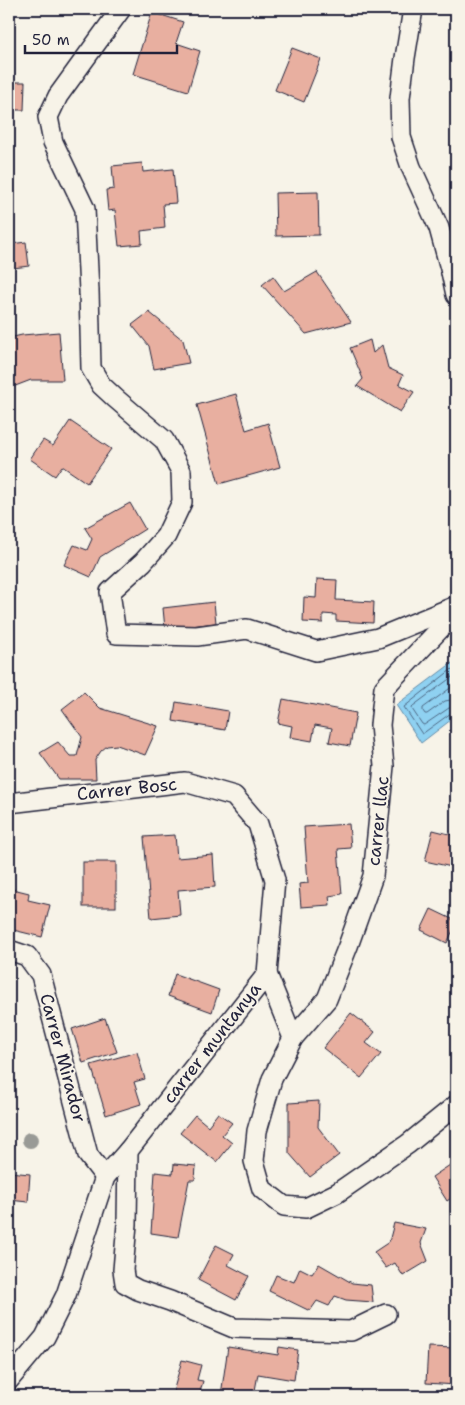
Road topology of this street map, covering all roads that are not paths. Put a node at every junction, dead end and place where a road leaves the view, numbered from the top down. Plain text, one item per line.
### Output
1 (121, 9) edge
2 (414, 9) edge
3 (456, 251) edge
4 (451, 272) junction
5 (456, 293) edge
6 (456, 606) edge
7 (456, 612) edge
8 (9, 803) edge
9 (9, 950) edge
10 (267, 974) junction
11 (293, 1038) junction
12 (456, 1105) edge
13 (128, 1151) junction
14 (105, 1177) junction
15 (386, 1314) dead end
16 (9, 1380) edge

1 - 6 street
2 - 4 street
3 - 4 street
4 - 5 street
7 - 11 street, carrer llac
8 - 10 street, Carrer Bosc
9 - 14 street, Carrer Mirador
10 - 11 street, carrer muntanya
10 - 13 street, carrer muntanya
11 - 12 street
13 - 14 street, carrer muntanya
13 - 15 street
14 - 16 street, carrer muntanya

